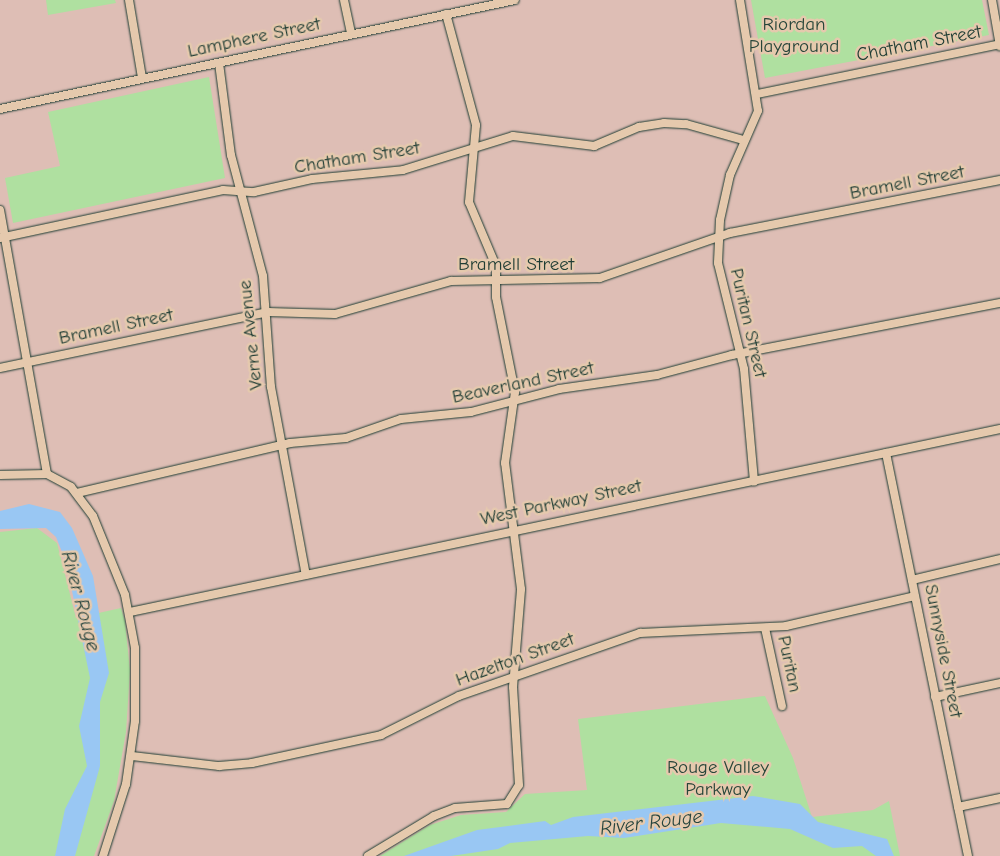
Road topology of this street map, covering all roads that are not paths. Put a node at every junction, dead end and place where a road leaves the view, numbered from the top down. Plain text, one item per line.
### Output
1 (129, 0) edge
2 (344, 0) edge
3 (515, 0) edge
4 (740, 0) edge
5 (992, 0) edge
6 (446, 14) junction
7 (351, 34) junction
8 (1000, 45) edge
9 (219, 63) junction
10 (142, 78) junction
11 (756, 94) junction
12 (0, 109) edge
13 (743, 140) junction
14 (473, 148) junction
15 (1000, 180) edge
16 (240, 190) junction
17 (0, 210) edge
18 (718, 236) junction
19 (2, 238) edge
20 (496, 279) junction
21 (1000, 303) edge
22 (268, 312) junction
23 (741, 354) junction
24 (27, 362) junction
25 (0, 368) edge
26 (512, 404) junction
27 (1000, 429) edge
28 (284, 445) junction
29 (886, 453) junction
30 (47, 474) junction
31 (0, 475) edge
32 (754, 482) junction
33 (77, 493) junction
34 (512, 529) junction
35 (1000, 559) edge
36 (306, 575) junction
37 (912, 580) junction
38 (915, 596) junction
39 (130, 612) junction
40 (765, 628) junction
41 (513, 679) junction
42 (1000, 683) edge
43 (935, 697) junction
44 (782, 706) dead end
45 (132, 756) junction
46 (1000, 798) edge
47 (958, 807) junction
48 (103, 856) edge
49 (368, 856) edge
50 (968, 856) edge

1 - 10 street
2 - 7 street
3 - 6 street, Lamphere Street
4 - 11 street, Puritan Street
5 - 8 street
6 - 7 street, Lamphere Street
6 - 14 street
7 - 9 street, Lamphere Street
8 - 11 street, Chatham Street
9 - 10 street, Lamphere Street
9 - 16 street, Verne Avenue
10 - 12 street, Lamphere Street
11 - 13 street, Puritan Street
13 - 14 street, Chatham Street
13 - 18 street, Puritan Street
14 - 16 street, Chatham Street
14 - 20 street
15 - 18 street, Bramell Street
16 - 19 street, Chatham Street
16 - 22 street, Verne Avenue
17 - 19 street
18 - 20 street, Bramell Street
18 - 23 street, Puritan Street
19 - 24 street
20 - 22 street, Bramell Street
20 - 26 street
21 - 23 street, Beaverland Street
22 - 24 street, Bramell Street
22 - 28 street, Verne Avenue
23 - 26 street, Beaverland Street
23 - 32 street, Puritan Street
24 - 25 street, Bramell Street
24 - 30 street
26 - 28 street, Beaverland Street
26 - 34 street
27 - 29 street, West Parkway Street
28 - 33 street, Beaverland Street
28 - 36 street, Verne Avenue
29 - 32 street, West Parkway Street
29 - 37 street, Sunnyside Street
30 - 31 street
30 - 33 street
32 - 34 street, West Parkway Street
33 - 39 street
34 - 36 street, West Parkway Street
34 - 41 street
35 - 37 street
36 - 39 street, West Parkway Street
37 - 38 street, Sunnyside Street
38 - 40 street, Hazelton Street
38 - 43 street, Sunnyside Street
39 - 45 street
40 - 41 street, Hazelton Street
40 - 44 street, Puritan
41 - 45 street, Hazelton Street
41 - 49 street
42 - 43 street
43 - 47 street, Sunnyside Street
45 - 48 street
46 - 47 street
47 - 50 street, Sunnyside Street

